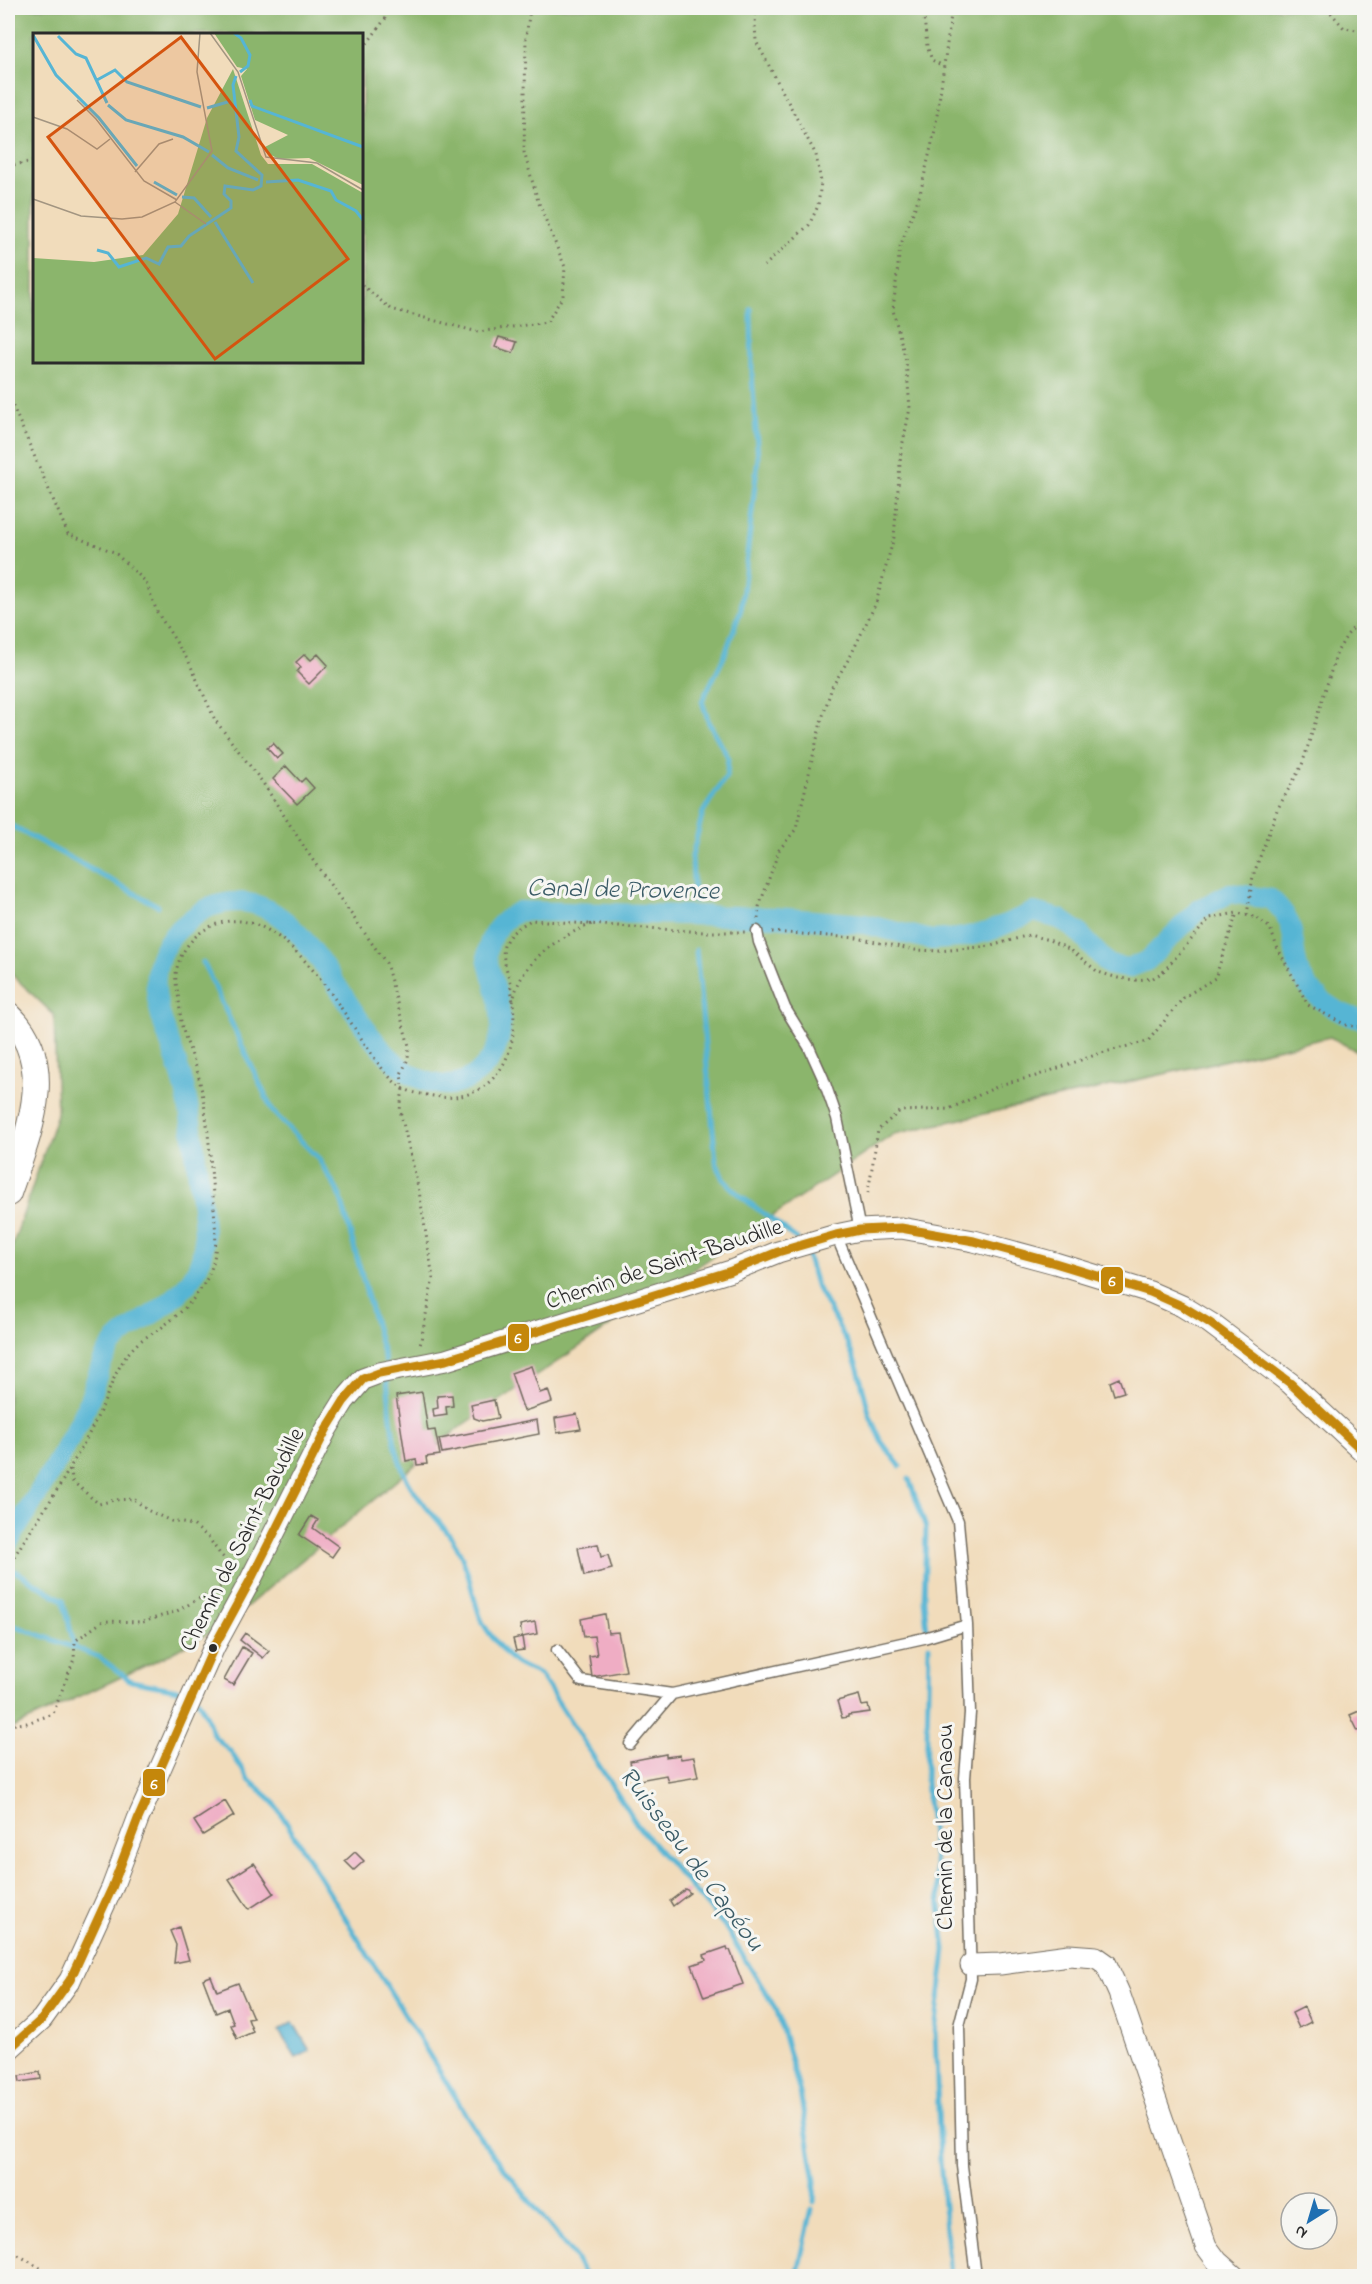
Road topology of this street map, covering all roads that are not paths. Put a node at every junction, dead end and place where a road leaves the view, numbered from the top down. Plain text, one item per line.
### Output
1 (757, 931) road end
2 (8, 1015) edge
3 (8, 1193) edge
4 (860, 1230) junction
5 (836, 1235) junction
6 (1365, 1452) edge
7 (968, 1625) junction
8 (557, 1650) dead end
9 (672, 1694) junction
10 (630, 1744) dead end
11 (971, 1965) junction
12 (8, 2050) edge
13 (976, 2277) edge
14 (1234, 2277) edge

1 - 4 lane
2 - 3 street
4 - 5 street, Chemin de Saint-Baudille
4 - 6 street, Chemin de Saint-Baudille
5 - 7 lane, Chemin de la Canaou
5 - 12 street, Chemin de Saint-Baudille
7 - 9 lane
7 - 11 lane, Chemin de la Canaou
8 - 9 lane
9 - 10 lane
11 - 13 lane, Chemin de la Canaou
11 - 14 street

